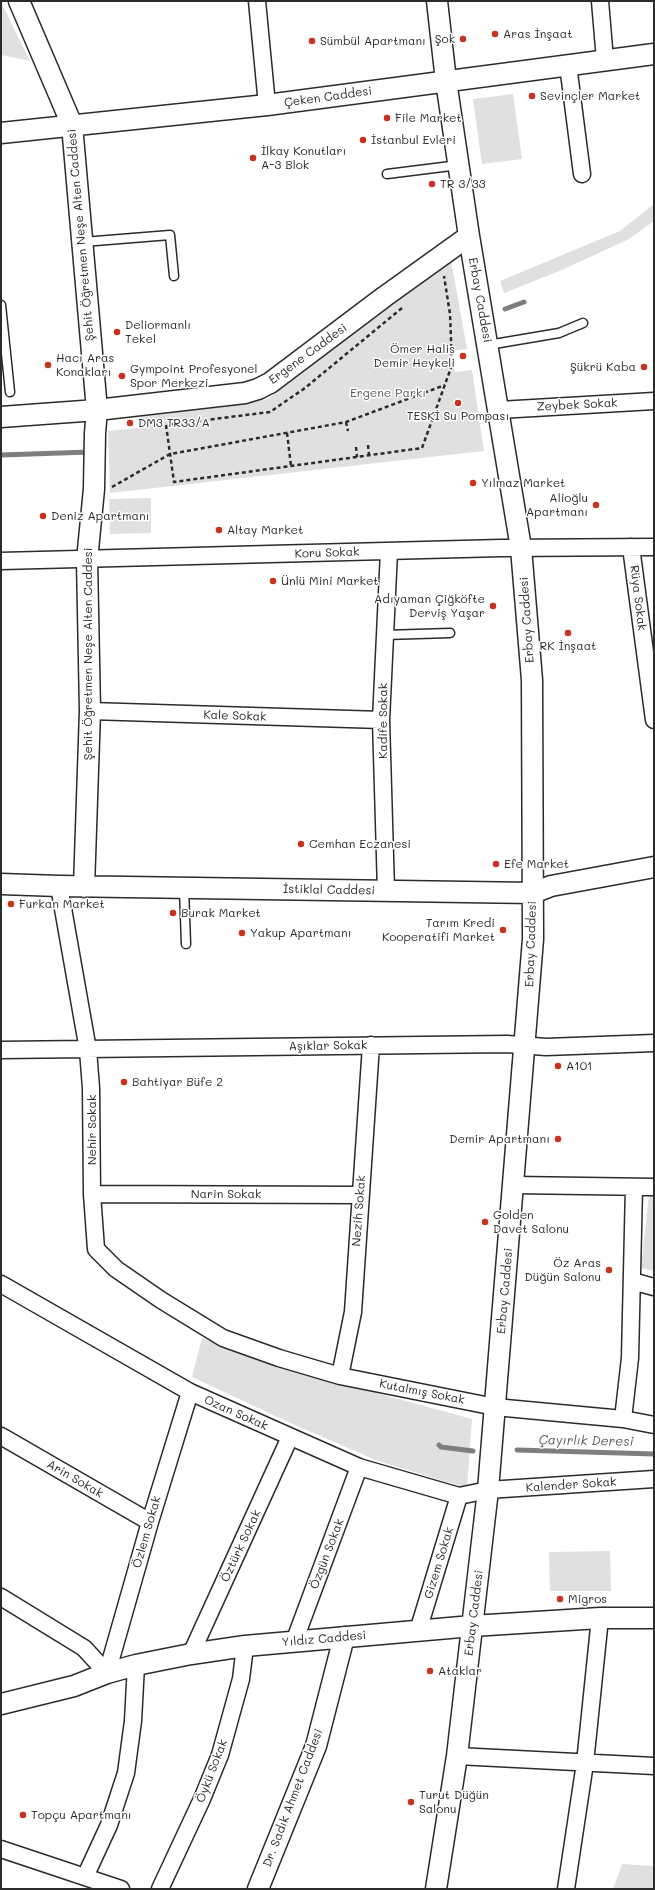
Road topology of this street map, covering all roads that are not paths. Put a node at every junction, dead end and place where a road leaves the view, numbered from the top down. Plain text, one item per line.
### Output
1 (19, 1) edge
2 (257, 1) edge
3 (437, 1) edge
4 (600, 1) edge
5 (654, 54) edge
6 (605, 60) junction
7 (568, 66) junction
8 (446, 81) junction
9 (267, 105) junction
10 (72, 124) junction
11 (1, 132) edge
12 (459, 165) junction
13 (387, 174) dead end
14 (582, 174) dead end
15 (469, 236) junction
16 (83, 242) junction
17 (174, 276) dead end
18 (1, 305) edge
19 (583, 323) dead end
20 (488, 345) junction
21 (10, 392) dead end
22 (654, 401) edge
23 (97, 410) junction
24 (499, 410) junction
25 (1, 417) edge
26 (631, 547) junction
27 (654, 547) edge
28 (522, 548) junction
29 (389, 551) junction
30 (87, 560) junction
31 (1, 561) edge
32 (450, 633) dead end
33 (385, 635) junction
34 (90, 711) junction
35 (381, 720) junction
36 (654, 720) edge
37 (654, 867) edge
38 (1, 884) edge
39 (59, 886) junction
40 (84, 887) junction
41 (184, 888) junction
42 (386, 891) junction
43 (533, 893) junction
44 (186, 944) dead end
45 (654, 1042) edge
46 (526, 1045) junction
47 (371, 1046) junction
48 (1, 1050) edge
49 (88, 1050) junction
50 (514, 1185) junction
51 (634, 1187) junction
52 (654, 1187) edge
53 (92, 1194) junction
54 (360, 1195) junction
55 (632, 1281) junction
56 (1, 1284) edge
57 (654, 1287) edge
58 (199, 1324) joint
59 (340, 1376) junction
60 (190, 1392) junction
61 (495, 1407) junction
62 (622, 1419) junction
63 (654, 1425) edge
64 (1, 1436) edge
65 (290, 1437) junction
66 (359, 1467) junction
67 (654, 1479) edge
68 (488, 1490) junction
69 (459, 1496) junction
70 (150, 1522) junction
71 (1, 1597) edge
72 (600, 1618) junction
73 (654, 1618) edge
74 (472, 1626) junction
75 (418, 1631) junction
76 (344, 1637) junction
77 (294, 1642) junction
78 (245, 1646) junction
79 (191, 1654) junction
80 (136, 1665) junction
81 (107, 1673) junction
82 (1, 1704) edge
83 (456, 1756) junction
84 (585, 1763) junction
85 (654, 1766) edge
86 (1, 1849) edge
87 (85, 1877) junction
88 (120, 1889) edge
89 (160, 1889) edge
90 (258, 1889) edge
91 (439, 1889) edge
92 (566, 1889) edge

1 - 10 street, Şehit Öğretmen Neşe Alten Caddesi
2 - 9 street
3 - 8 street, Erbay Caddesi
4 - 6 street
5 - 6 street, Çeken Caddesi
6 - 7 street, Çeken Caddesi
7 - 8 street, Çeken Caddesi
7 - 14 street
8 - 9 street, Çeken Caddesi
8 - 12 street, Erbay Caddesi
9 - 10 street, Çeken Caddesi
10 - 11 street, Çeken Caddesi
10 - 16 street, Şehit Öğretmen Neşe Alten Caddesi
12 - 13 lane
12 - 15 street, Erbay Caddesi
15 - 20 street, Erbay Caddesi
15 - 23 street, Ergene Caddesi
16 - 17 lane
16 - 23 street, Şehit Öğretmen Neşe Alten Caddesi
18 - 21 lane
19 - 20 lane
20 - 24 street, Erbay Caddesi
22 - 24 street, Zeybek Sokak
23 - 25 street, Ergene Caddesi
23 - 30 street, Şehit Öğretmen Neşe Alten Caddesi
24 - 28 street, Erbay Caddesi
26 - 27 street, Koru Sokak
26 - 28 street, Koru Sokak
26 - 36 street, Rüya Sokak
28 - 29 street, Koru Sokak
28 - 43 street, Erbay Caddesi
29 - 30 street, Koru Sokak
29 - 33 street, Kadife Sokak
30 - 31 street, Koru Sokak
30 - 34 street, Şehit Öğretmen Neşe Alten Caddesi
32 - 33 lane
33 - 35 street, Kadife Sokak
34 - 35 street, Kale Sokak
34 - 40 street, Şehit Öğretmen Neşe Alten Caddesi
35 - 42 street, Kadife Sokak
37 - 43 street, İstiklal Caddesi
38 - 39 street, İstiklal Caddesi
39 - 40 street, İstiklal Caddesi
39 - 49 street, Nehir Sokak
40 - 41 street, İstiklal Caddesi
41 - 42 street, İstiklal Caddesi
41 - 44 lane
42 - 43 street, İstiklal Caddesi
43 - 46 street, Erbay Caddesi
45 - 46 street, Aşıklar Sokak
46 - 47 street, Aşıklar Sokak
46 - 50 street, Erbay Caddesi
47 - 49 street, Aşıklar Sokak
47 - 54 street, Nezih Sokak
48 - 49 street, Aşıklar Sokak
49 - 53 street, Nehir Sokak
50 - 51 street
50 - 61 street, Erbay Caddesi
51 - 52 street
51 - 55 street
53 - 54 street, Narin Sokak
53 - 58 street, Nehir Sokak
54 - 59 street, Nezih Sokak
55 - 57 street
55 - 62 street
56 - 60 street, Ozan Sokak
58 - 59 street, Kutalmış Sokak
59 - 61 street, Kutalmış Sokak
60 - 65 street, Ozan Sokak
60 - 70 street, Özlem Sokak
61 - 62 street, Kutalmış Sokak
61 - 68 street, Erbay Caddesi
62 - 63 street, Kutalmış Sokak
64 - 70 street, Arin Sokak
65 - 66 street, Ozan Sokak
65 - 79 street, Öztürk Sokak
66 - 69 street, Ozan Sokak
66 - 77 street, Özgün Sokak
67 - 68 street, Kalender Sokak
68 - 69 street, Ozan Sokak
68 - 74 street, Erbay Caddesi
69 - 75 street, Gizem Sokak
70 - 81 street, Özlem Sokak
71 - 81 street
72 - 73 street, Yıldız Caddesi
72 - 74 street, Yıldız Caddesi
72 - 84 street
74 - 75 street, Yıldız Caddesi
74 - 83 street, Erbay Caddesi
75 - 76 street, Yıldız Caddesi
76 - 77 street, Yıldız Caddesi
76 - 90 street, Dr. Sadık Ahmet Caddesi
77 - 78 street, Yıldız Caddesi
78 - 79 street, Yıldız Caddesi
78 - 89 street, Öykü Sokak
79 - 80 street, Yıldız Caddesi
80 - 81 street, Yıldız Caddesi
80 - 87 street
81 - 82 street, Yıldız Caddesi
83 - 84 street
83 - 91 street, Erbay Caddesi
84 - 85 street
84 - 92 street
86 - 87 street
87 - 88 street

